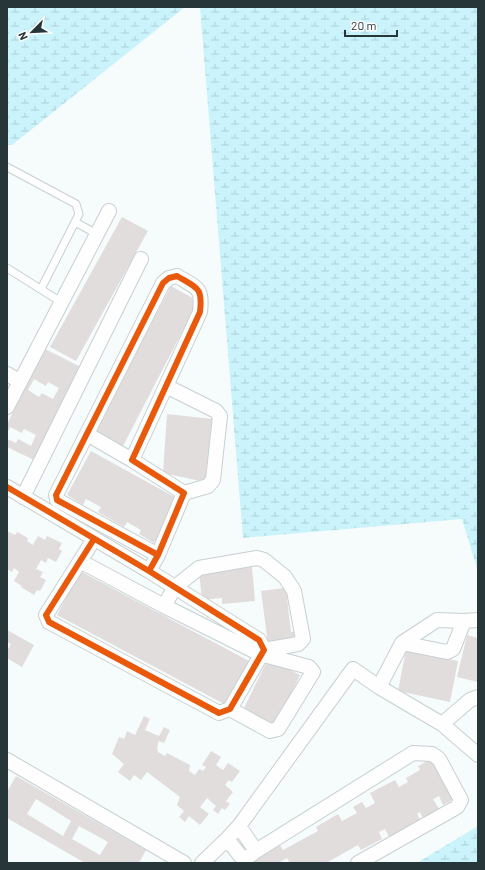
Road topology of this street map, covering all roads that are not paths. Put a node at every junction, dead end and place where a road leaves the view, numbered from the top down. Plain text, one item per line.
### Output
1 (7, 167) edge
2 (109, 211) dead end
3 (75, 222) junction
4 (97, 234) junction
5 (141, 259) dead end
6 (7, 268) edge
7 (41, 289) junction
8 (61, 302) junction
9 (13, 378) edge
10 (166, 386) junction
11 (7, 407) edge
12 (87, 434) junction
13 (132, 460) junction
14 (7, 487) edge
15 (184, 493) junction
16 (23, 497) junction
17 (94, 539) junction
18 (158, 555) junction
19 (80, 561) junction
20 (149, 571) junction
21 (175, 588) junction
22 (164, 606) junction
23 (471, 620) edge
24 (402, 643) junction
25 (262, 652) junction
26 (379, 687) junction
27 (478, 698) edge
28 (230, 709) junction
29 (442, 724) junction
30 (478, 755) edge
31 (7, 760) edge
32 (239, 826) junction
33 (227, 839) junction
34 (256, 851) junction
35 (245, 862) edge
36 (184, 863) edge
37 (202, 863) edge
38 (358, 863) edge

1 - 3 lane
2 - 4 street
3 - 4 lane
3 - 7 lane
4 - 8 street
5 - 16 street
6 - 7 lane
7 - 8 lane
8 - 9 street
9 - 11 street
10 - 12 street
10 - 13 street
10 - 15 street
12 - 13 street
12 - 18 street
13 - 15 street
14 - 16 street
15 - 18 street
16 - 17 street
17 - 19 street
17 - 20 street
18 - 20 street
19 - 22 street
19 - 28 street
20 - 21 street
21 - 22 street
21 - 25 street
21 - 25 street
22 - 25 street
23 - 24 street
23 - 24 street
24 - 26 street
25 - 28 street
25 - 28 street
26 - 29 street
26 - 32 street
27 - 29 street
29 - 30 street
31 - 36 street
32 - 33 street
32 - 34 street
33 - 35 street
33 - 37 street
34 - 35 street
34 - 38 street

